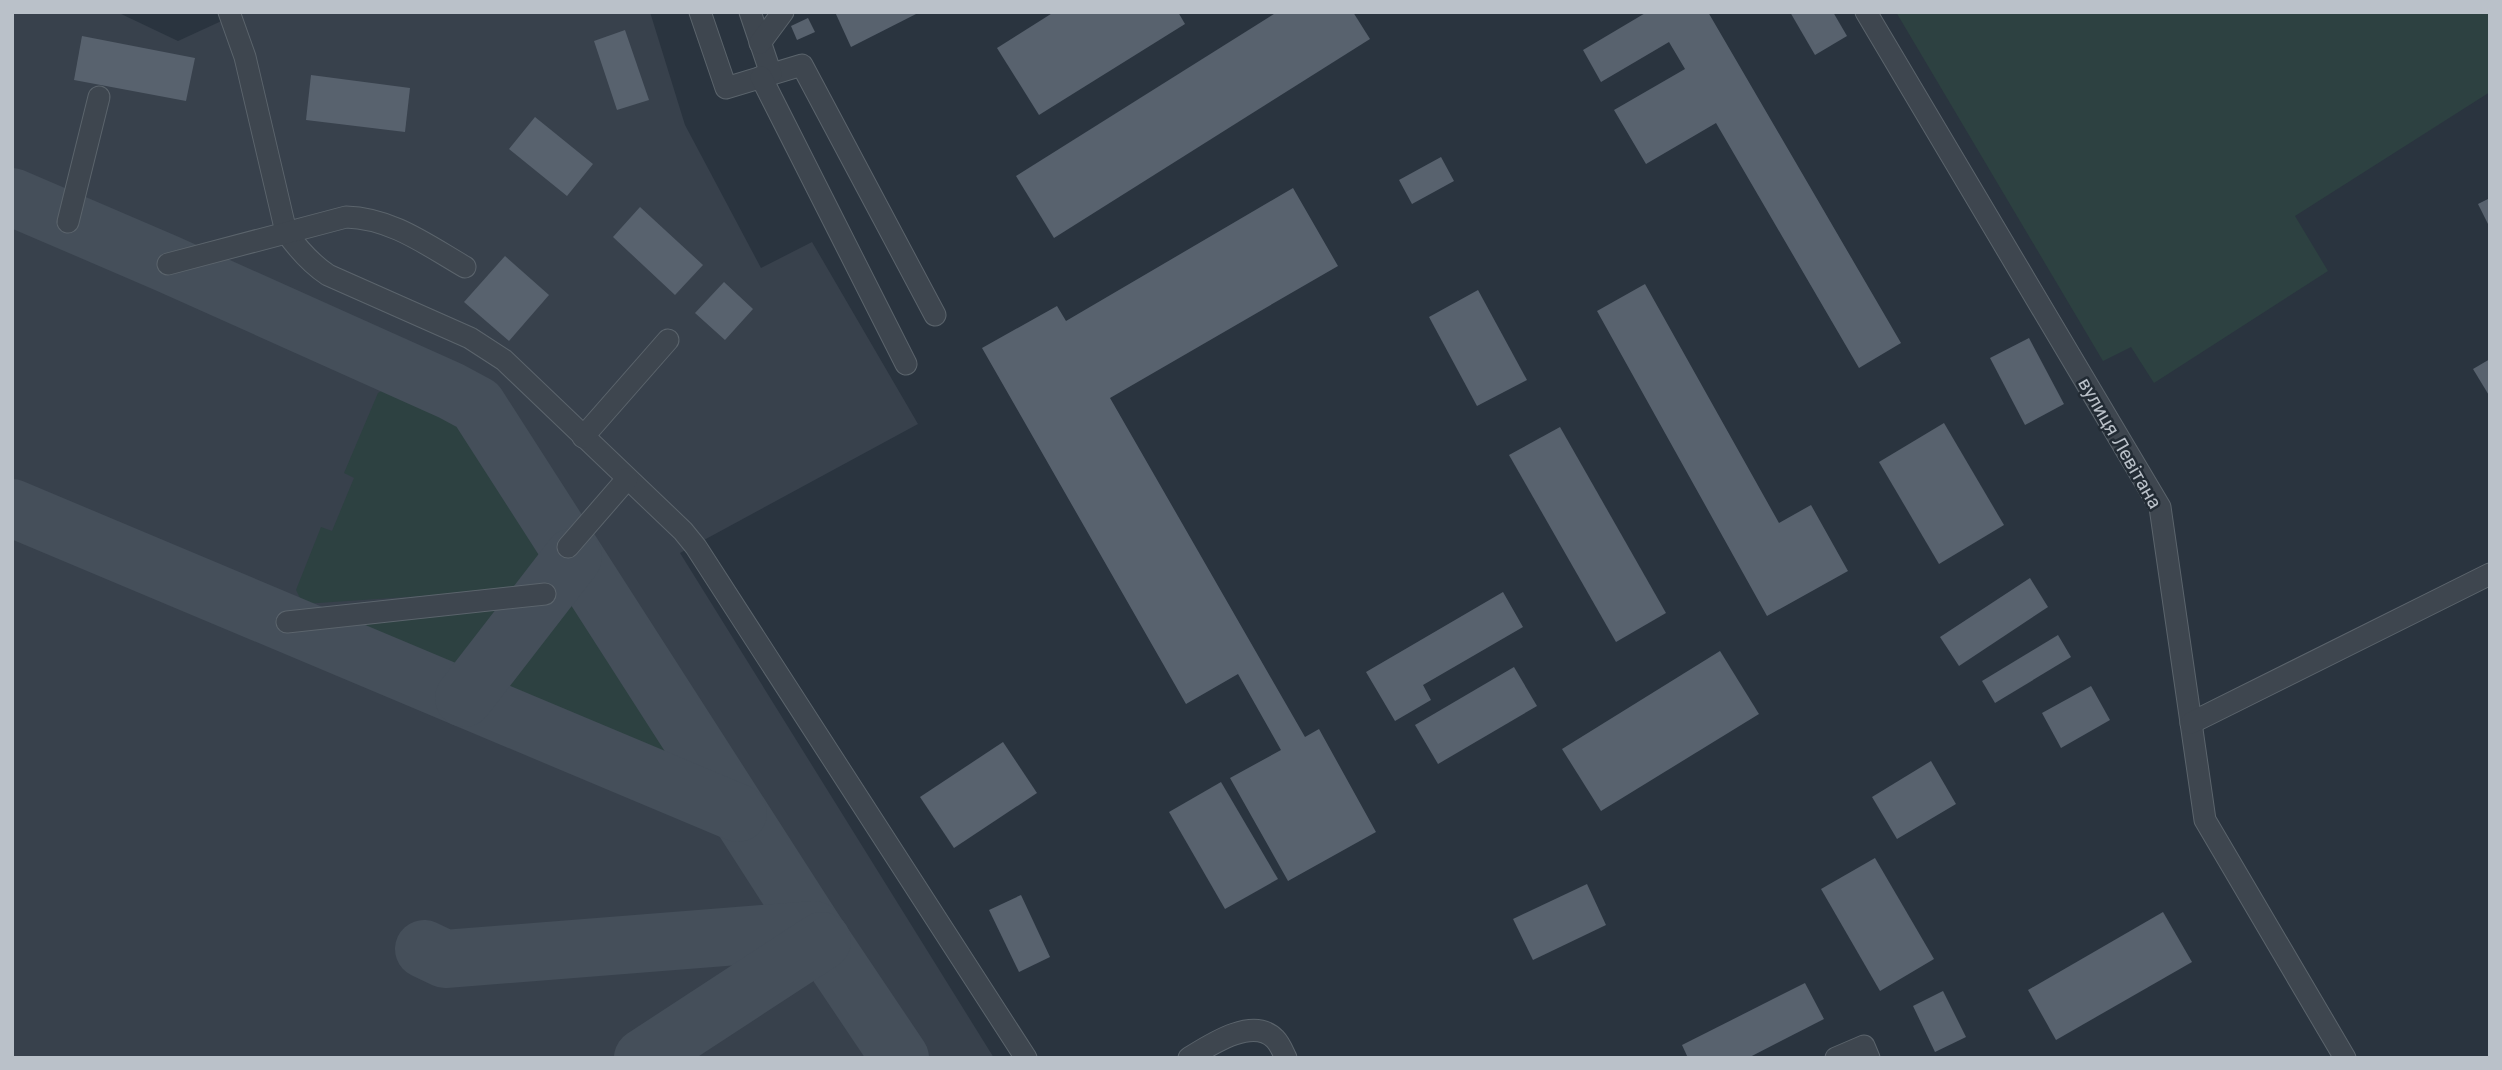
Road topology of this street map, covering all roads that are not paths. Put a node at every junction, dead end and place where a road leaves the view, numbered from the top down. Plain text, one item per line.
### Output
1 (229, 12) edge
2 (699, 12) edge
3 (750, 12) edge
4 (783, 12) edge
5 (1866, 12) edge
6 (760, 43) junction
7 (766, 76) junction
8 (99, 97) dead end
9 (68, 222) dead end
10 (286, 232) junction
11 (168, 264) dead end
12 (465, 267) dead end
13 (935, 315) dead end
14 (668, 340) dead end
15 (906, 363) dead end
16 (583, 437) junction
17 (626, 479) junction
18 (568, 547) dead end
19 (2490, 574) edge
20 (545, 594) dead end
21 (287, 622) dead end
22 (2191, 723) junction
23 (1026, 1058) edge
24 (1189, 1058) edge
25 (1286, 1058) edge
26 (1836, 1058) edge
27 (1869, 1058) edge
28 (2345, 1058) edge

1 - 10 street
2 - 7 street
3 - 6 street
4 - 6 street
5 - 22 street, вулиця Левітана
6 - 7 street
7 - 13 street
7 - 15 street
8 - 9 street
10 - 11 street
10 - 12 street
10 - 16 street
14 - 16 street
16 - 17 street
17 - 18 street
17 - 23 street
19 - 22 street
20 - 21 street
22 - 28 street, вулиця Левітана
24 - 25 street
26 - 27 street

